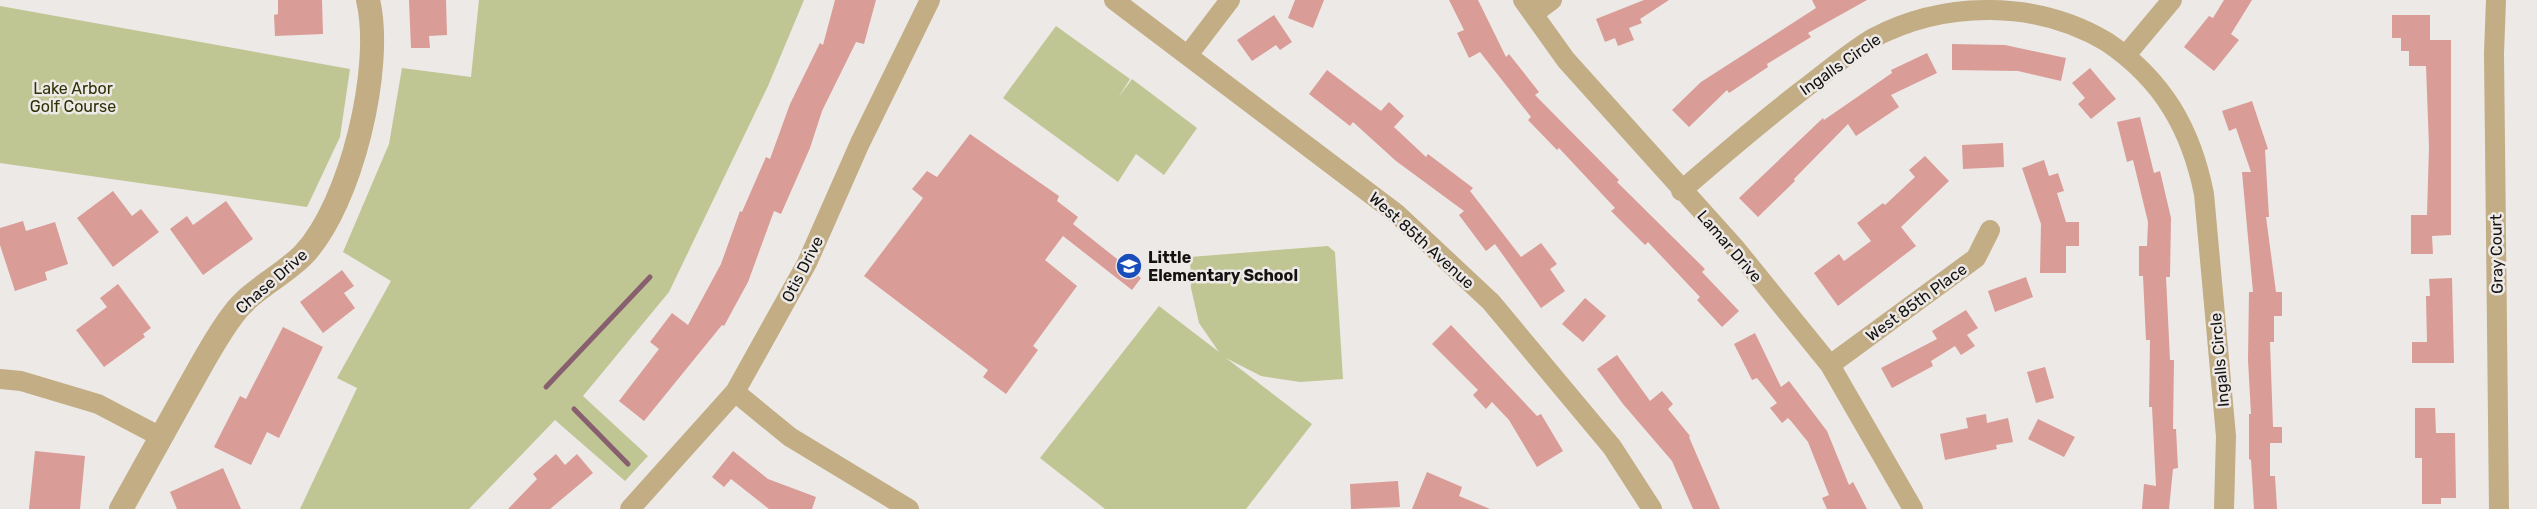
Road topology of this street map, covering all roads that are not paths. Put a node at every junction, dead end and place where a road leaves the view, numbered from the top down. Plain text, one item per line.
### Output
1 (368, 0) edge
2 (930, 0) edge
3 (1114, 0) edge
4 (1230, 0) edge
5 (1552, 0) edge
6 (2172, 0) edge
7 (2496, 0) edge
8 (1528, 7) edge
9 (1188, 55) junction
10 (2126, 55) junction
11 (1681, 191) junction
12 (1990, 230) dead end
13 (1830, 365) junction
14 (0, 379) edge
15 (735, 393) junction
16 (161, 437) junction
17 (120, 509) edge
18 (630, 509) edge
19 (909, 509) edge
20 (1652, 509) edge
21 (1913, 509) edge
22 (2224, 509) edge
23 (2499, 509) edge

1 - 16 street, Chase Drive
2 - 15 street, Otis Drive
3 - 9 street, West 85th Avenue
4 - 9 street
5 - 8 street
6 - 10 street
7 - 23 street, Gray Court
8 - 11 street, Lamar Drive
9 - 20 street, West 85th Avenue
10 - 11 street, Ingalls Circle
10 - 22 street, Ingalls Circle
11 - 13 street, Lamar Drive
12 - 13 street, West 85th Place
13 - 21 street, Lamar Drive
14 - 16 street
15 - 18 street, Otis Drive
15 - 19 street
16 - 17 street, Chase Drive

